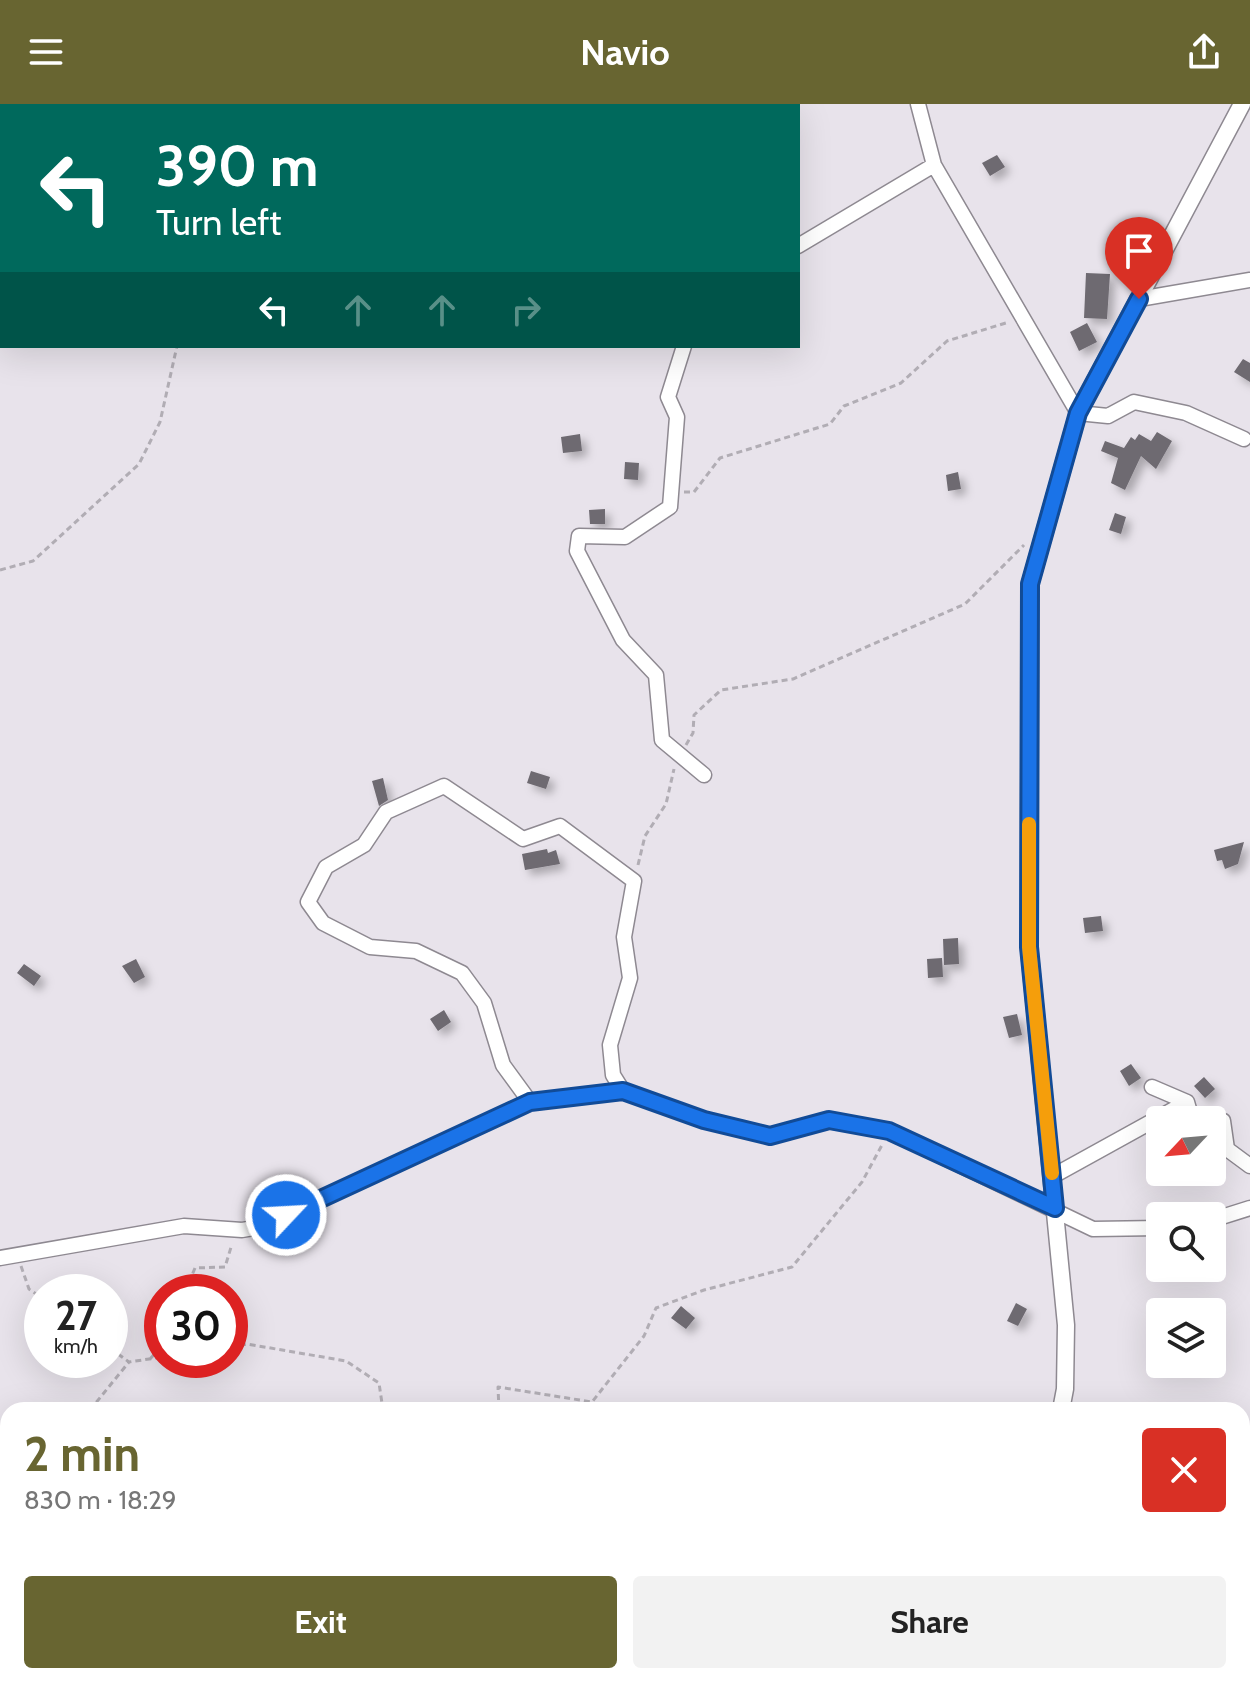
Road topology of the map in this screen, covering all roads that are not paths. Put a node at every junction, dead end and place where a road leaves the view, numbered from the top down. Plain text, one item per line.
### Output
1 (918, 104) edge
2 (1242, 104) edge
3 (934, 165) junction
4 (800, 245) edge
5 (1250, 280) edge
6 (1139, 299) junction
7 (683, 348) edge
8 (1078, 413) junction
9 (1244, 439) dead end
10 (704, 775) dead end
11 (1152, 1087) dead end
12 (623, 1091) junction
13 (530, 1102) junction
14 (1187, 1102) junction
15 (1250, 1166) edge
16 (1053, 1176) junction
17 (1055, 1208) junction
18 (1250, 1208) edge
19 (1226, 1216) edge
20 (1146, 1228) edge
21 (0, 1258) edge
22 (1063, 1402) edge

1 - 3 street
2 - 6 street
3 - 4 street
3 - 8 street
5 - 6 street
6 - 8 street
7 - 10 street
8 - 9 street
8 - 16 street
11 - 14 street
12 - 13 street
12 - 13 street
12 - 17 street
13 - 21 street
14 - 15 street
14 - 16 street
16 - 17 street
17 - 20 street
17 - 22 street
18 - 19 street

